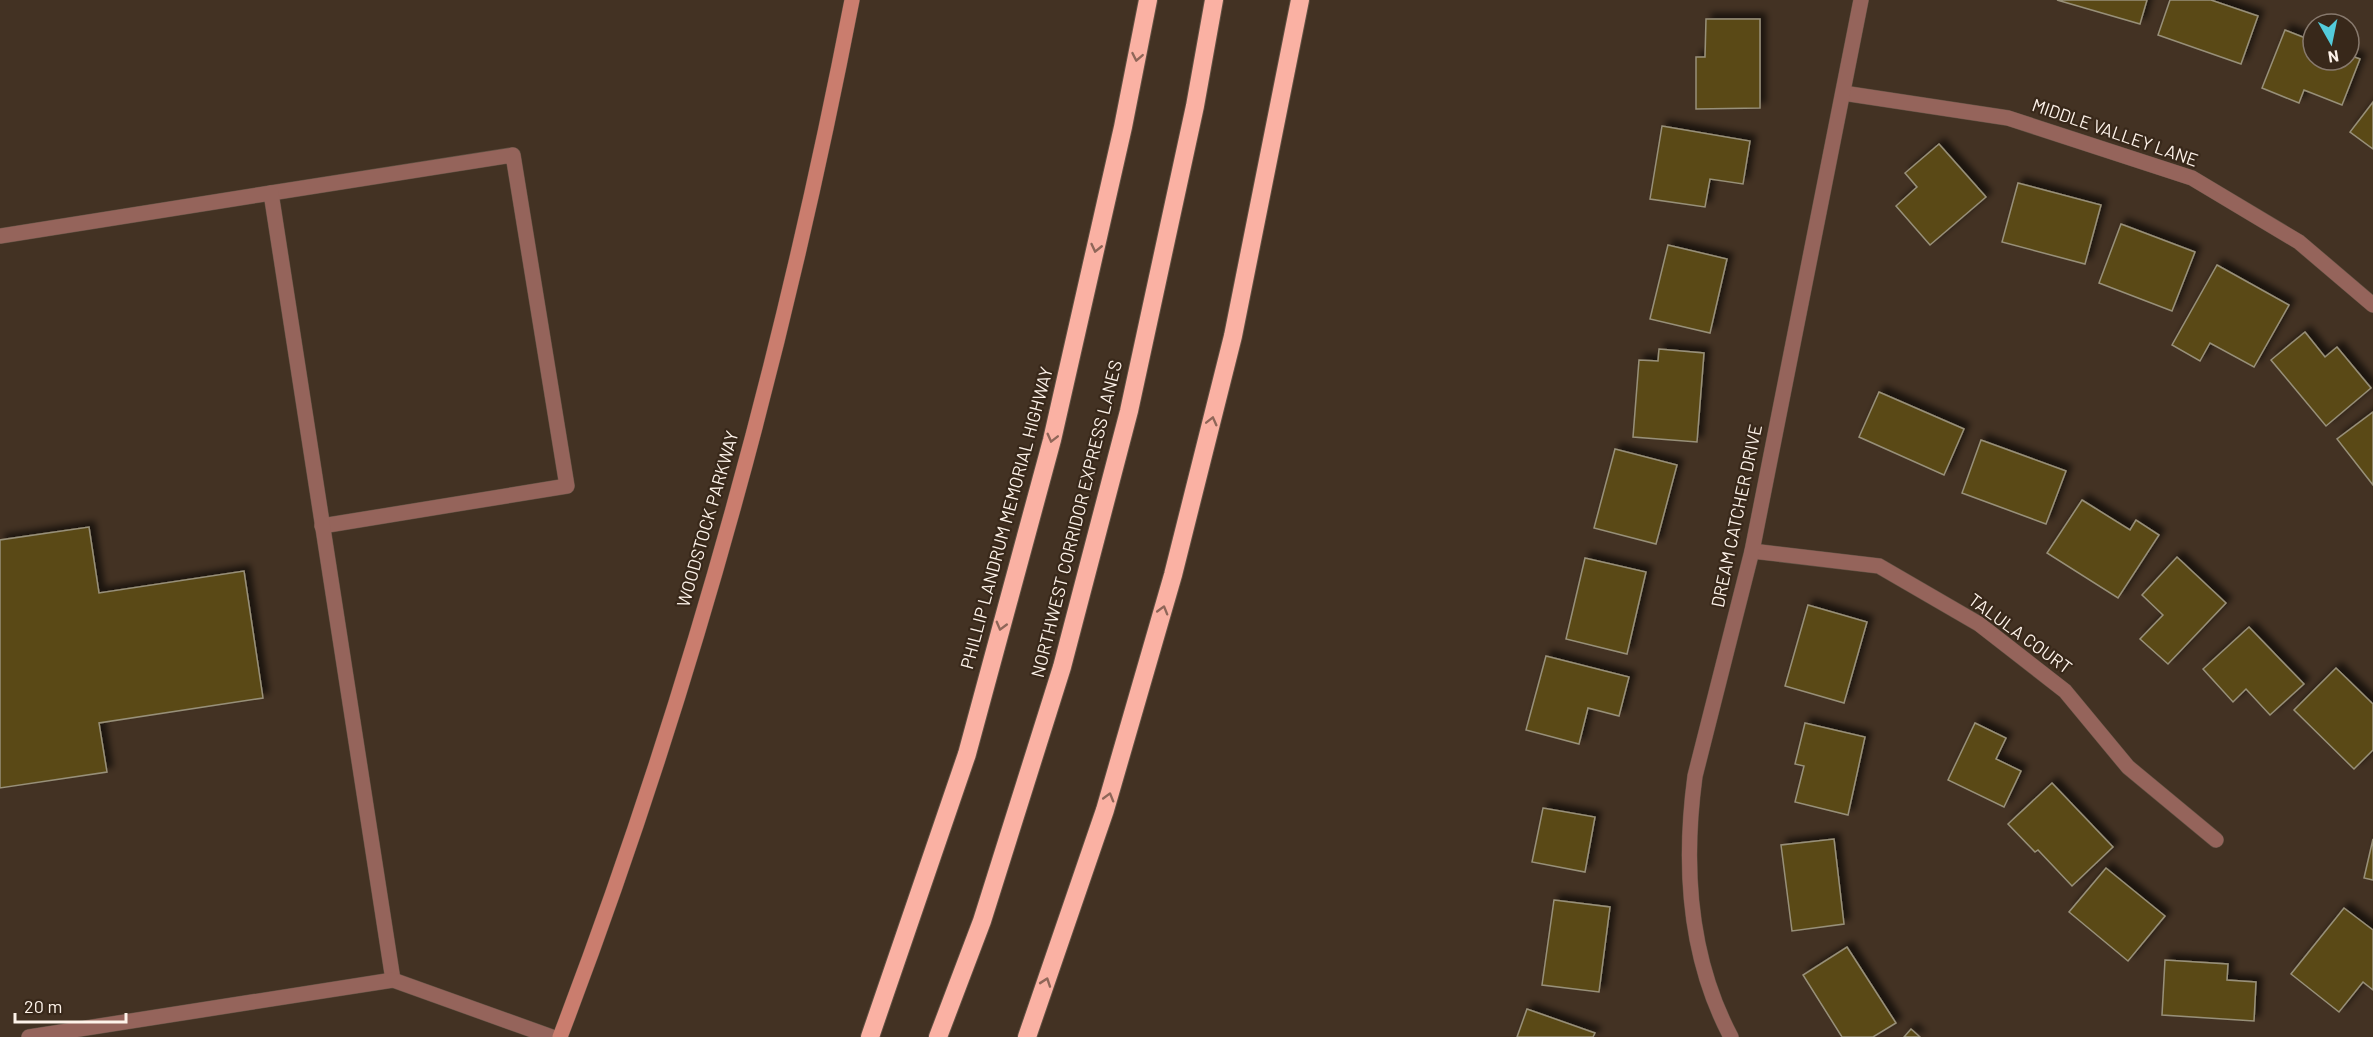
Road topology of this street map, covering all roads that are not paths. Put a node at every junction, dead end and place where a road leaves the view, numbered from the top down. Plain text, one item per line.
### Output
1 (852, 0) edge
2 (1148, 0) edge
3 (1214, 0) edge
4 (1300, 0) edge
5 (1861, 0) edge
6 (1843, 93) junction
7 (271, 194) junction
8 (0, 236) edge
9 (2373, 306) edge
10 (322, 526) junction
11 (1752, 551) junction
12 (2216, 840) dead end
13 (393, 980) junction
14 (29, 1037) edge
15 (552, 1037) edge
16 (560, 1037) edge
17 (870, 1037) edge
18 (938, 1037) edge
19 (1027, 1037) edge
20 (1731, 1037) edge

1 - 16 main road, WOODSTOCK PARKWAY
2 -> 17 highway, PHILLIP LANDRUM MEMORIAL HIGHWAY
3 - 18 highway, NORTHWEST CORRIDOR EXPRESS LANES
19 -> 4 highway
5 - 6 street, DREAM CATCHER DRIVE
6 - 9 street, MIDDLE VALLEY LANE
6 - 11 street, DREAM CATCHER DRIVE
7 - 8 street
7 - 10 street
7 - 10 street
10 - 13 street
11 - 12 street, TALULA COURT
11 - 20 street, DREAM CATCHER DRIVE
13 - 14 street
13 - 15 street

